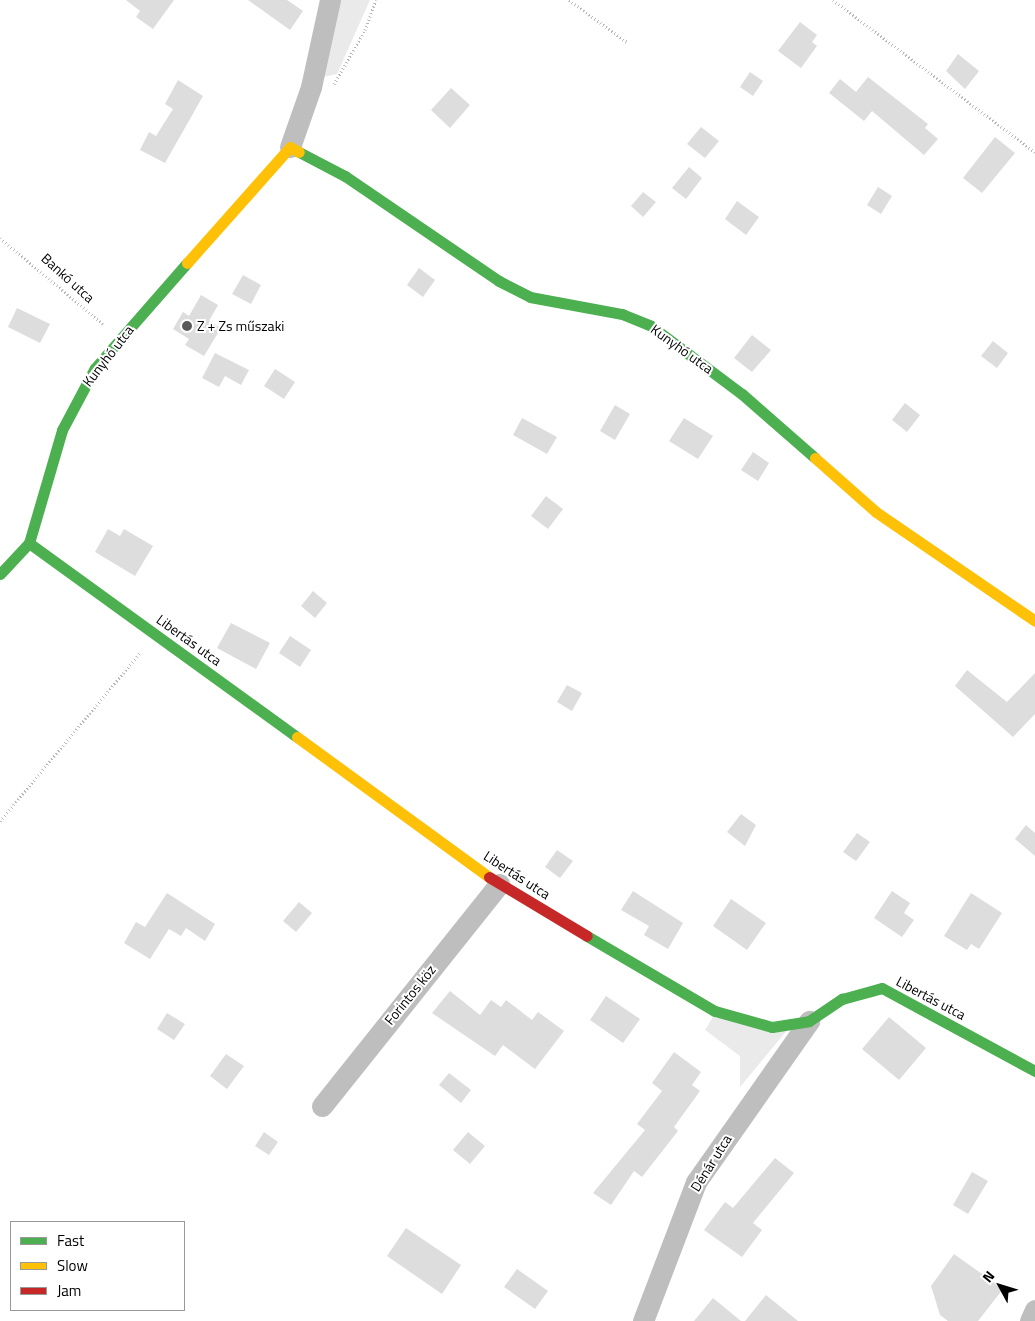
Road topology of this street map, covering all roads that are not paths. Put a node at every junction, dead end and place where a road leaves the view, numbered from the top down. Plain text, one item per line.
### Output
1 (330, 0) edge
2 (290, 147) junction
3 (29, 542) junction
4 (0, 574) edge
5 (1035, 621) edge
6 (499, 884) junction
7 (808, 1021) junction
8 (1035, 1071) edge
9 (322, 1106) dead end
10 (1035, 1310) edge
11 (643, 1321) edge
12 (1030, 1321) edge

1 - 2 street, Kunyhó utca
2 - 3 street, Kunyhó utca
2 - 5 street, Kunyhó utca
3 - 4 street, Kunyhó utca
3 - 6 street, Libertás utca
6 - 7 street, Libertás utca
6 - 9 street, Forintos köz
7 - 8 street, Libertás utca
7 - 11 street, Dénár utca
10 - 12 street

